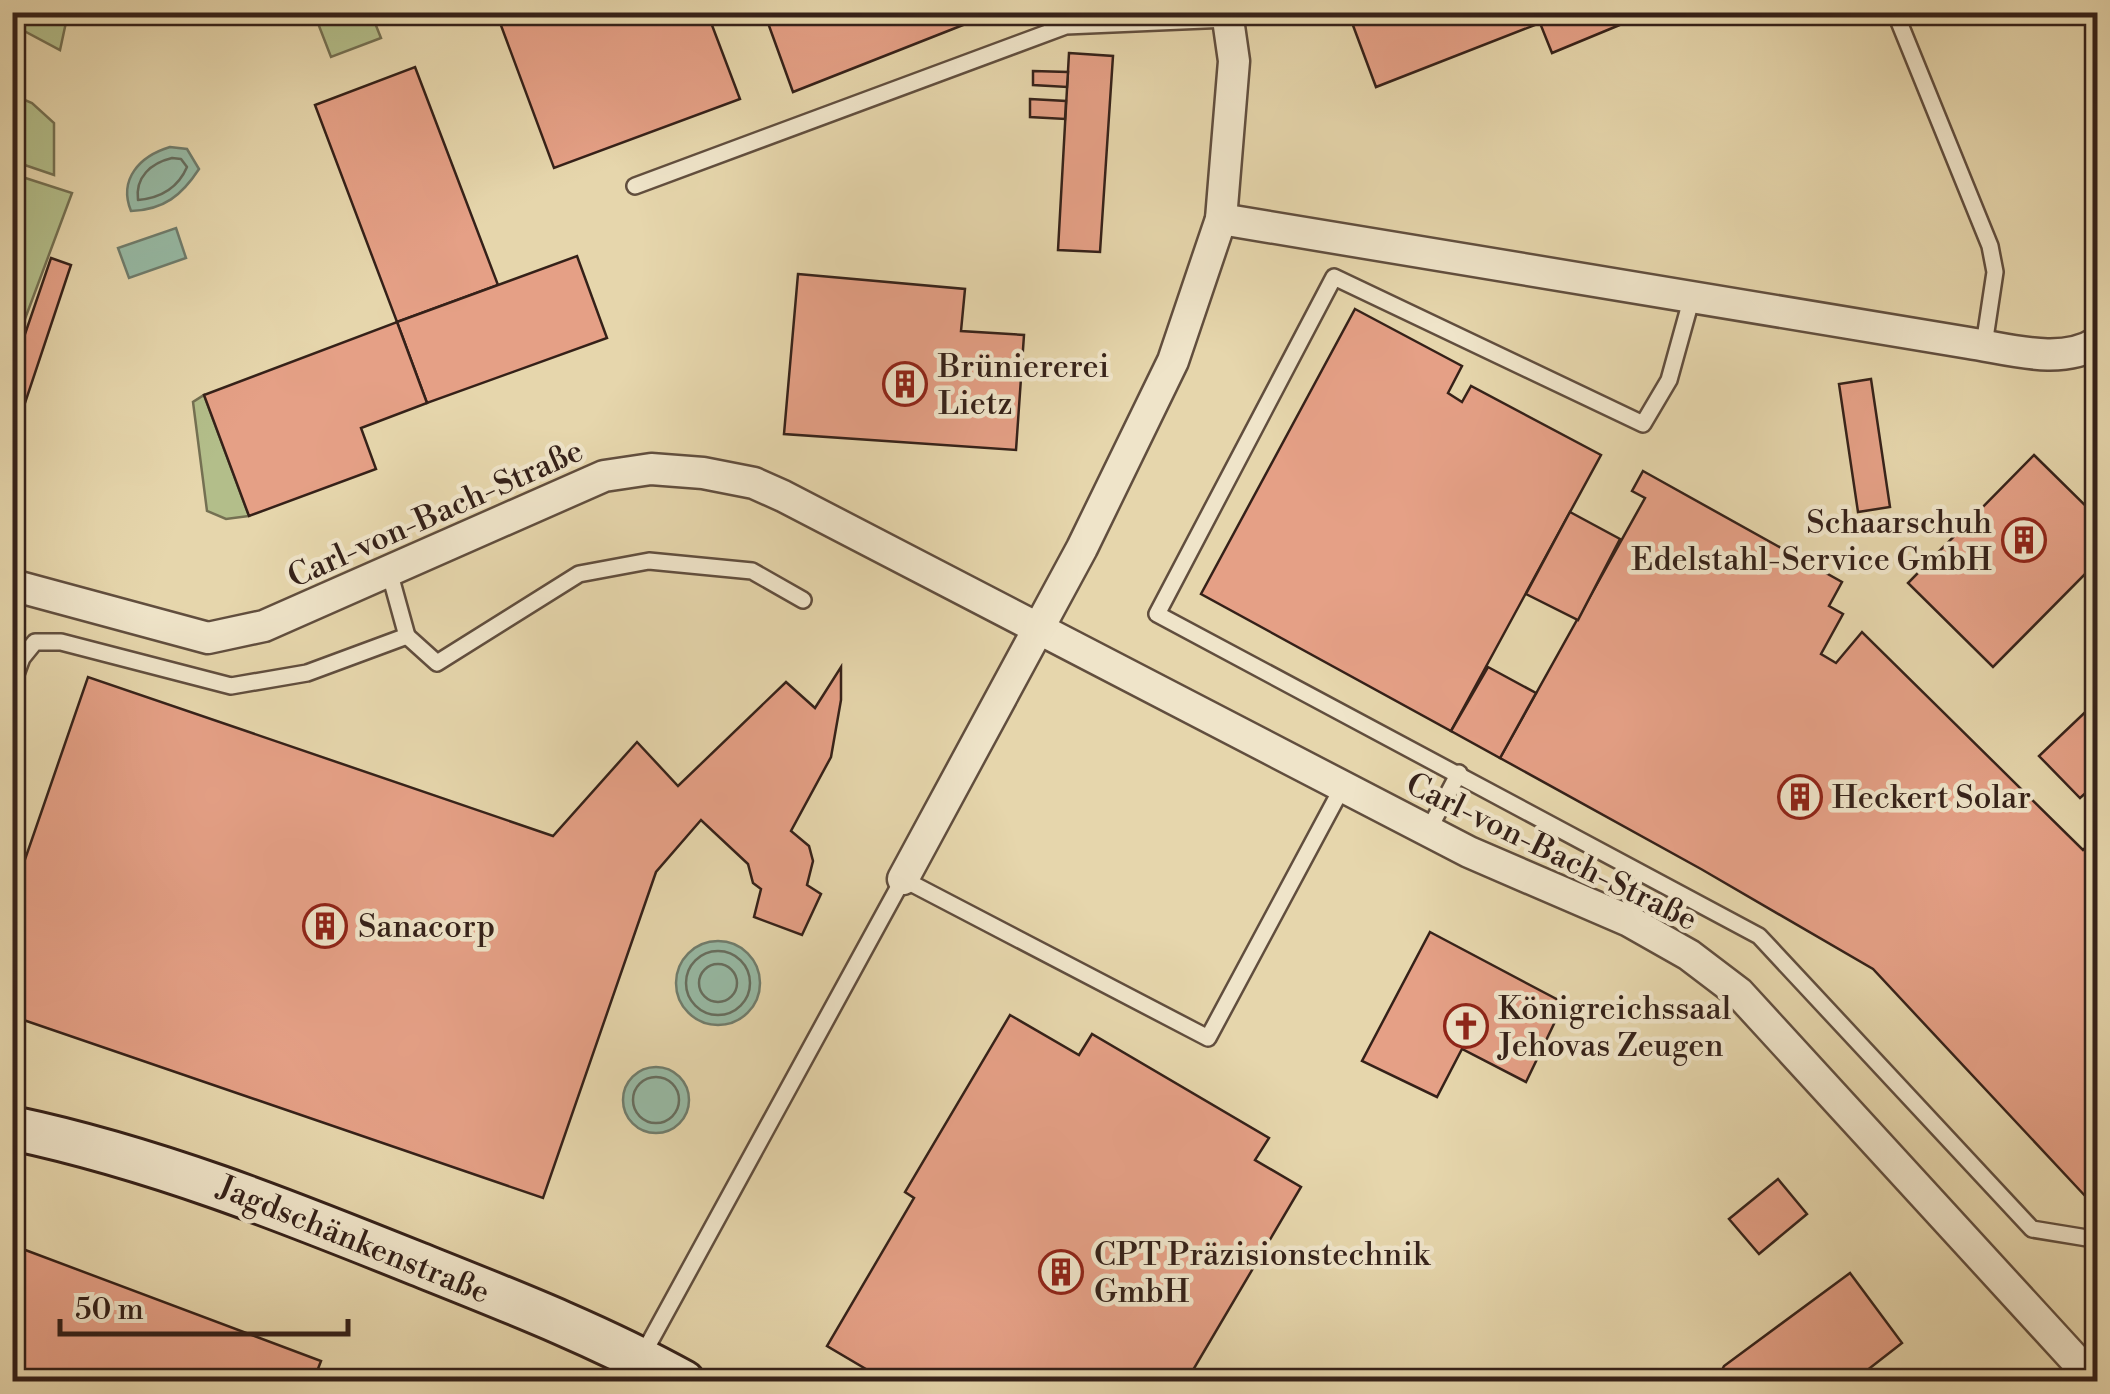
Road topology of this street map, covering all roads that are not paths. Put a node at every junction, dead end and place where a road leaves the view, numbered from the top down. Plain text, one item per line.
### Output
1 (1895, 12) edge
2 (1228, 16) edge
3 (635, 186) dead end
4 (1221, 219) junction
5 (1692, 297) junction
6 (2098, 342) edge
7 (1984, 345) junction
8 (389, 571) junction
9 (12, 585) edge
10 (803, 600) dead end
11 (1039, 629) junction
12 (407, 636) junction
13 (12, 685) edge
14 (1459, 773) junction
15 (1342, 788) junction
16 (1428, 831) junction
17 (902, 879) junction
18 (12, 1128) edge
19 (2098, 1231) edge
20 (640, 1358) junction
21 (2083, 1364) edge
22 (684, 1382) edge

1 - 7 lane
2 - 3 lane
2 - 4 street
4 - 5 street
4 - 11 street
5 - 7 street
5 - 14 lane
6 - 7 street
8 - 9 street, Carl-von-Bach-Straße
8 - 11 street, Carl-von-Bach-Straße
8 - 12 lane
10 - 12 lane
11 - 15 street, Carl-von-Bach-Straße
11 - 17 street
12 - 13 lane
14 - 16 lane
14 - 19 lane
15 - 16 street, Carl-von-Bach-Straße
15 - 17 lane
16 - 21 street, Carl-von-Bach-Straße
17 - 20 lane
18 - 20 main road, Jagdschänkenstraße
20 - 22 main road, Jagdschänkenstraße

